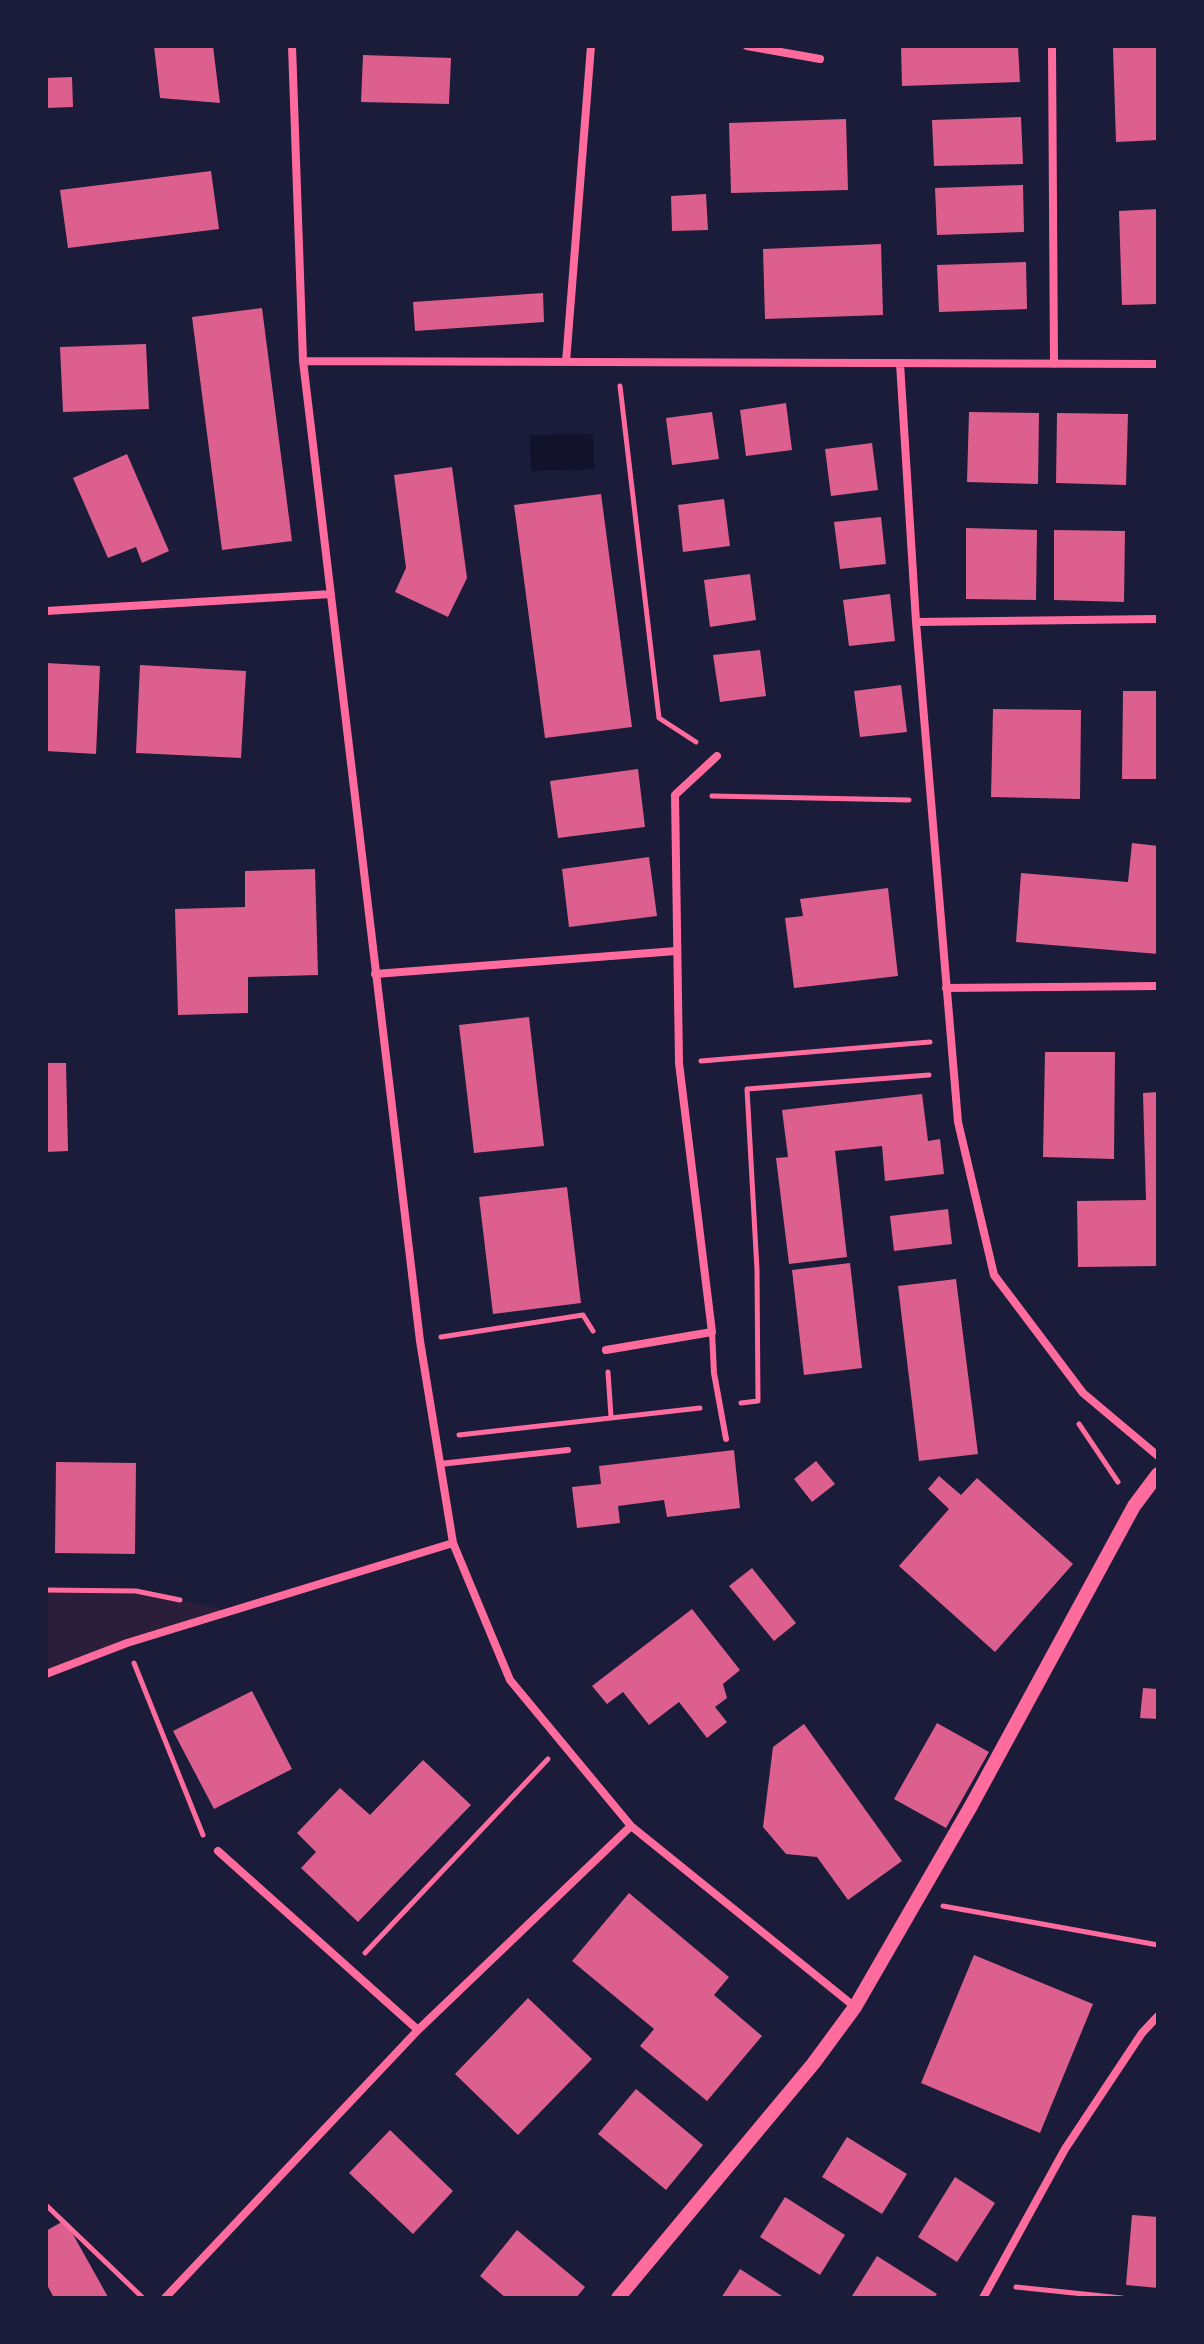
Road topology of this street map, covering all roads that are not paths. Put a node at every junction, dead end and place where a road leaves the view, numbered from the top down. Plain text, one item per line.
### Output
1 (292, 46) edge
2 (591, 46) edge
3 (747, 46) edge
4 (1052, 46) edge
5 (820, 59) dead end
6 (303, 361) junction
7 (566, 362) junction
8 (900, 363) junction
9 (1054, 364) junction
10 (1158, 364) edge
11 (331, 594) junction
12 (46, 611) edge
13 (1158, 619) edge
14 (916, 622) junction
15 (717, 756) road end
16 (676, 951) junction
17 (375, 974) junction
18 (1158, 986) edge
19 (946, 988) junction
20 (712, 1332) junction
21 (606, 1350) road end
22 (726, 1439) dead end
23 (568, 1450) dead end
24 (1158, 1456) edge
25 (440, 1464) junction
26 (1158, 1474) edge
27 (453, 1543) junction
28 (46, 1674) edge
29 (631, 1826) junction
30 (218, 1851) road end
31 (855, 2007) junction
32 (1158, 2016) edge
33 (418, 2030) junction
34 (165, 2298) edge
35 (618, 2298) edge
36 (983, 2298) edge

1 - 6 street
2 - 7 street
3 - 5 street
4 - 9 street
6 - 7 street
6 - 11 street
7 - 8 street
8 - 9 street
8 - 14 street
9 - 10 street
11 - 12 street
11 - 17 street
13 - 14 street
14 - 19 street
15 - 16 street
16 - 17 street
16 - 20 street
17 - 25 street
18 - 19 street
19 - 24 street
20 - 21 street
20 - 22 lane
23 - 25 lane
25 - 27 street
26 - 31 street
27 - 28 street
27 - 29 street
29 - 31 street
29 - 33 street
30 - 33 street
31 - 35 street
32 - 36 street
33 - 34 street

